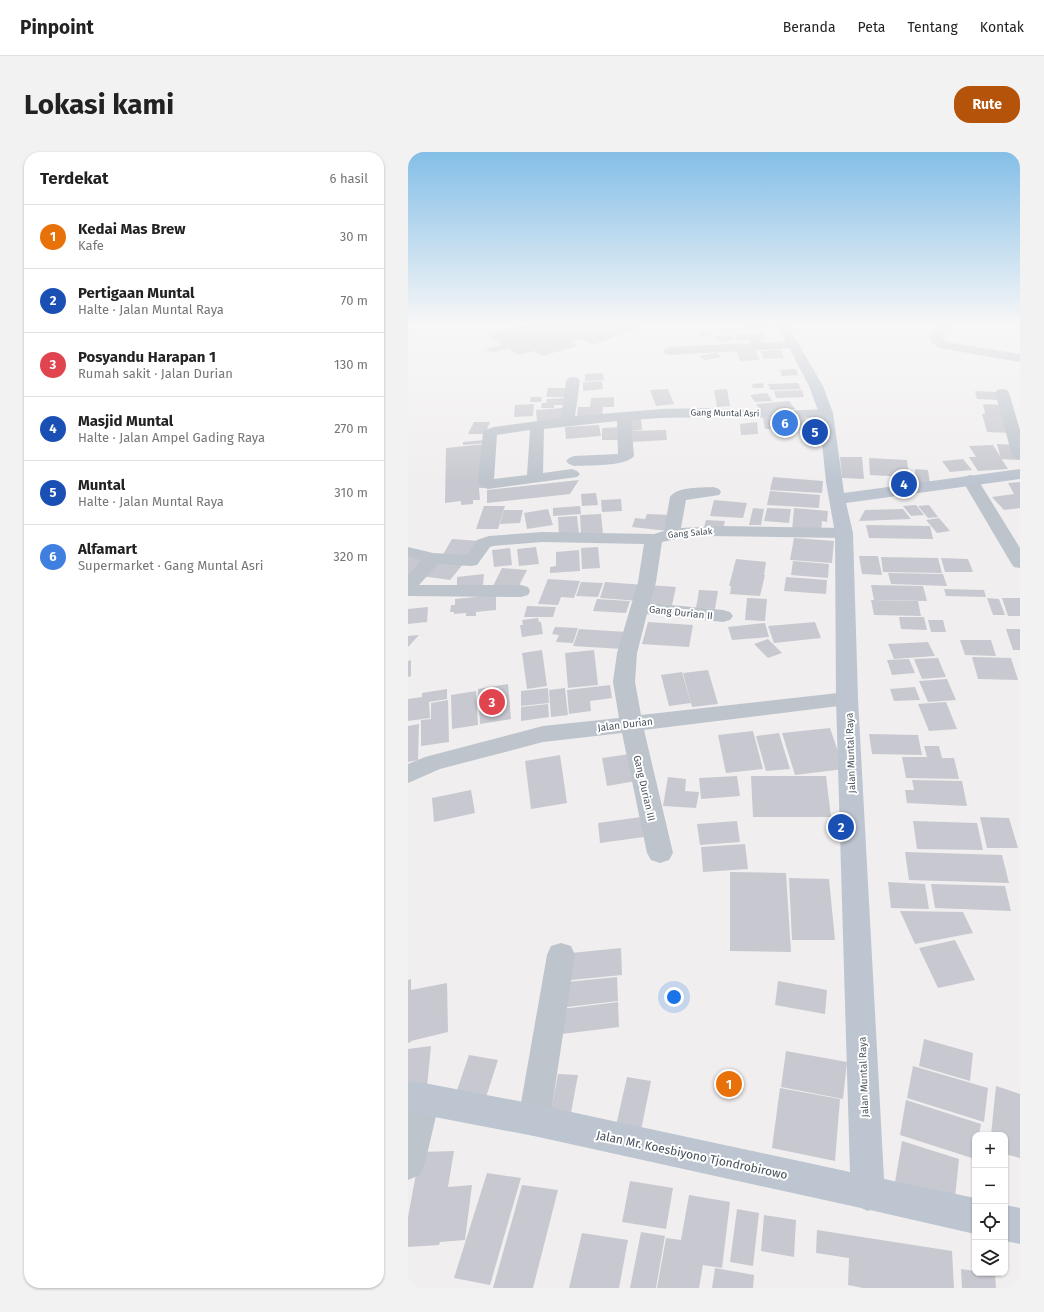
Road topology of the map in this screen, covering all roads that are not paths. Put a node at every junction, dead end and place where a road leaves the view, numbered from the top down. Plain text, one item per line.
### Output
1 (811, 377) edge
2 (573, 380) dead end
3 (1002, 393) dead end
4 (826, 413) junction
5 (624, 417) junction
6 (568, 421) junction
7 (537, 426) junction
8 (1020, 455) edge
9 (1020, 474) edge
10 (535, 479) junction
11 (970, 480) junction
12 (714, 492) dead end
13 (838, 499) junction
14 (844, 533) junction
15 (663, 536) junction
16 (408, 552) edge
17 (433, 558) junction
18 (1020, 563) edge
19 (408, 586) edge
20 (408, 590) edge
21 (521, 591) dead end
22 (640, 608) junction
23 (723, 616) dead end
24 (847, 699) junction
25 (631, 723) junction
26 (408, 774) edge
27 (660, 853) dead end
28 (561, 956) dead end
29 (416, 1099) edge
30 (534, 1120) junction
31 (408, 1163) edge
32 (868, 1194) junction
33 (972, 1215) edge
34 (1008, 1223) edge
35 (1020, 1226) edge

1 - 4 main road, Jalan Muntal Raya
2 - 6 street
3 - 8 street
4 - 5 street, Gang Muntal Asri
4 - 13 main road, Jalan Muntal Raya
5 - 6 street, Gang Muntal Asri
5 - 10 street, Gang Muntal Asri
6 - 7 street, Gang Muntal Asri
7 - 10 street
7 - 10 street, Gang Muntal Asri
9 - 11 main road
11 - 13 main road
11 - 18 street
12 - 15 street, Gang Durian II
13 - 14 main road, Jalan Muntal Raya
14 - 15 street, Gang Salak
14 - 24 main road, Jalan Muntal Raya
15 - 17 street, Gang Salak
15 - 22 street, Gang Durian II
16 - 17 street
17 - 19 street
20 - 21 street
22 - 23 street, Gang Durian II
22 - 25 street, Gang Durian II
24 - 25 street, Jalan Durian
24 - 32 main road, Jalan Muntal Raya
25 - 26 street, Jalan Durian
25 - 27 street, Gang Durian III
28 - 30 street
29 - 30 main road, Jalan Mr. Koesbiyono Tjondrobirowo
29 - 31 street
30 - 32 main road, Jalan Mr. Koesbiyono Tjondrobirowo
32 - 33 main road, Jalan Mr. Koesbiyono Tjondrobirowo
34 - 35 main road

